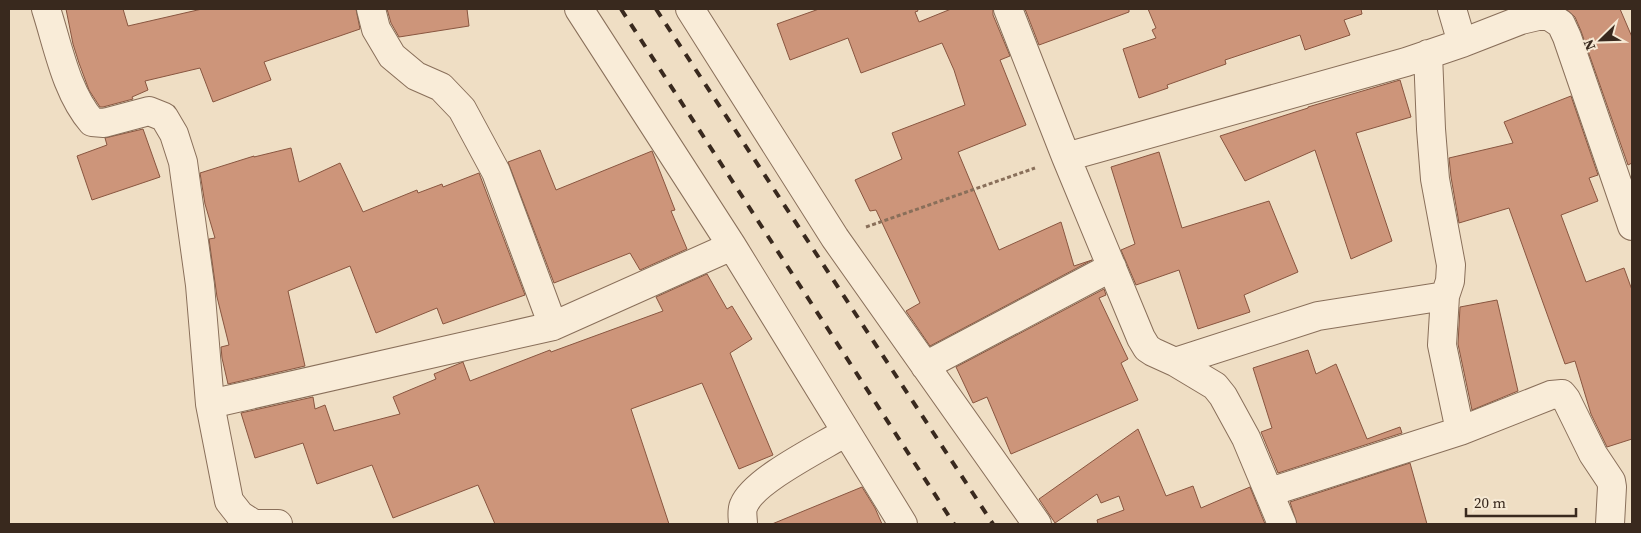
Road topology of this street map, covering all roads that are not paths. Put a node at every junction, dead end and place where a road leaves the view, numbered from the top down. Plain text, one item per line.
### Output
1 (46, 9) edge
2 (371, 9) edge
3 (579, 9) edge
4 (690, 9) edge
5 (1008, 9) edge
6 (1452, 9) edge
7 (1550, 12) edge
8 (1462, 43) junction
9 (1428, 54) junction
10 (1066, 157) junction
11 (1632, 226) edge
12 (732, 246) junction
13 (1112, 267) junction
14 (1445, 296) junction
15 (553, 326) junction
16 (1175, 362) junction
17 (925, 366) junction
18 (210, 404) junction
19 (1460, 431) junction
20 (846, 432) junction
21 (1270, 492) junction
22 (278, 524) edge
23 (743, 524) edge
24 (903, 524) edge
25 (1037, 524) edge
26 (1282, 524) edge
27 (1610, 524) edge

1 - 18 street
2 - 15 street
3 - 12 street
4 - 17 street
5 - 10 street
6 - 8 street
7 - 8 street
7 - 11 street
8 - 9 street
9 - 10 street
9 - 14 street
10 - 13 street
12 - 15 street
12 - 20 street
13 - 16 street
13 - 17 street
14 - 16 street
14 - 19 street
15 - 18 street
16 - 21 street
17 - 25 street
18 - 22 street
19 - 21 street
19 - 27 street
20 - 23 street
20 - 24 street
21 - 26 street

